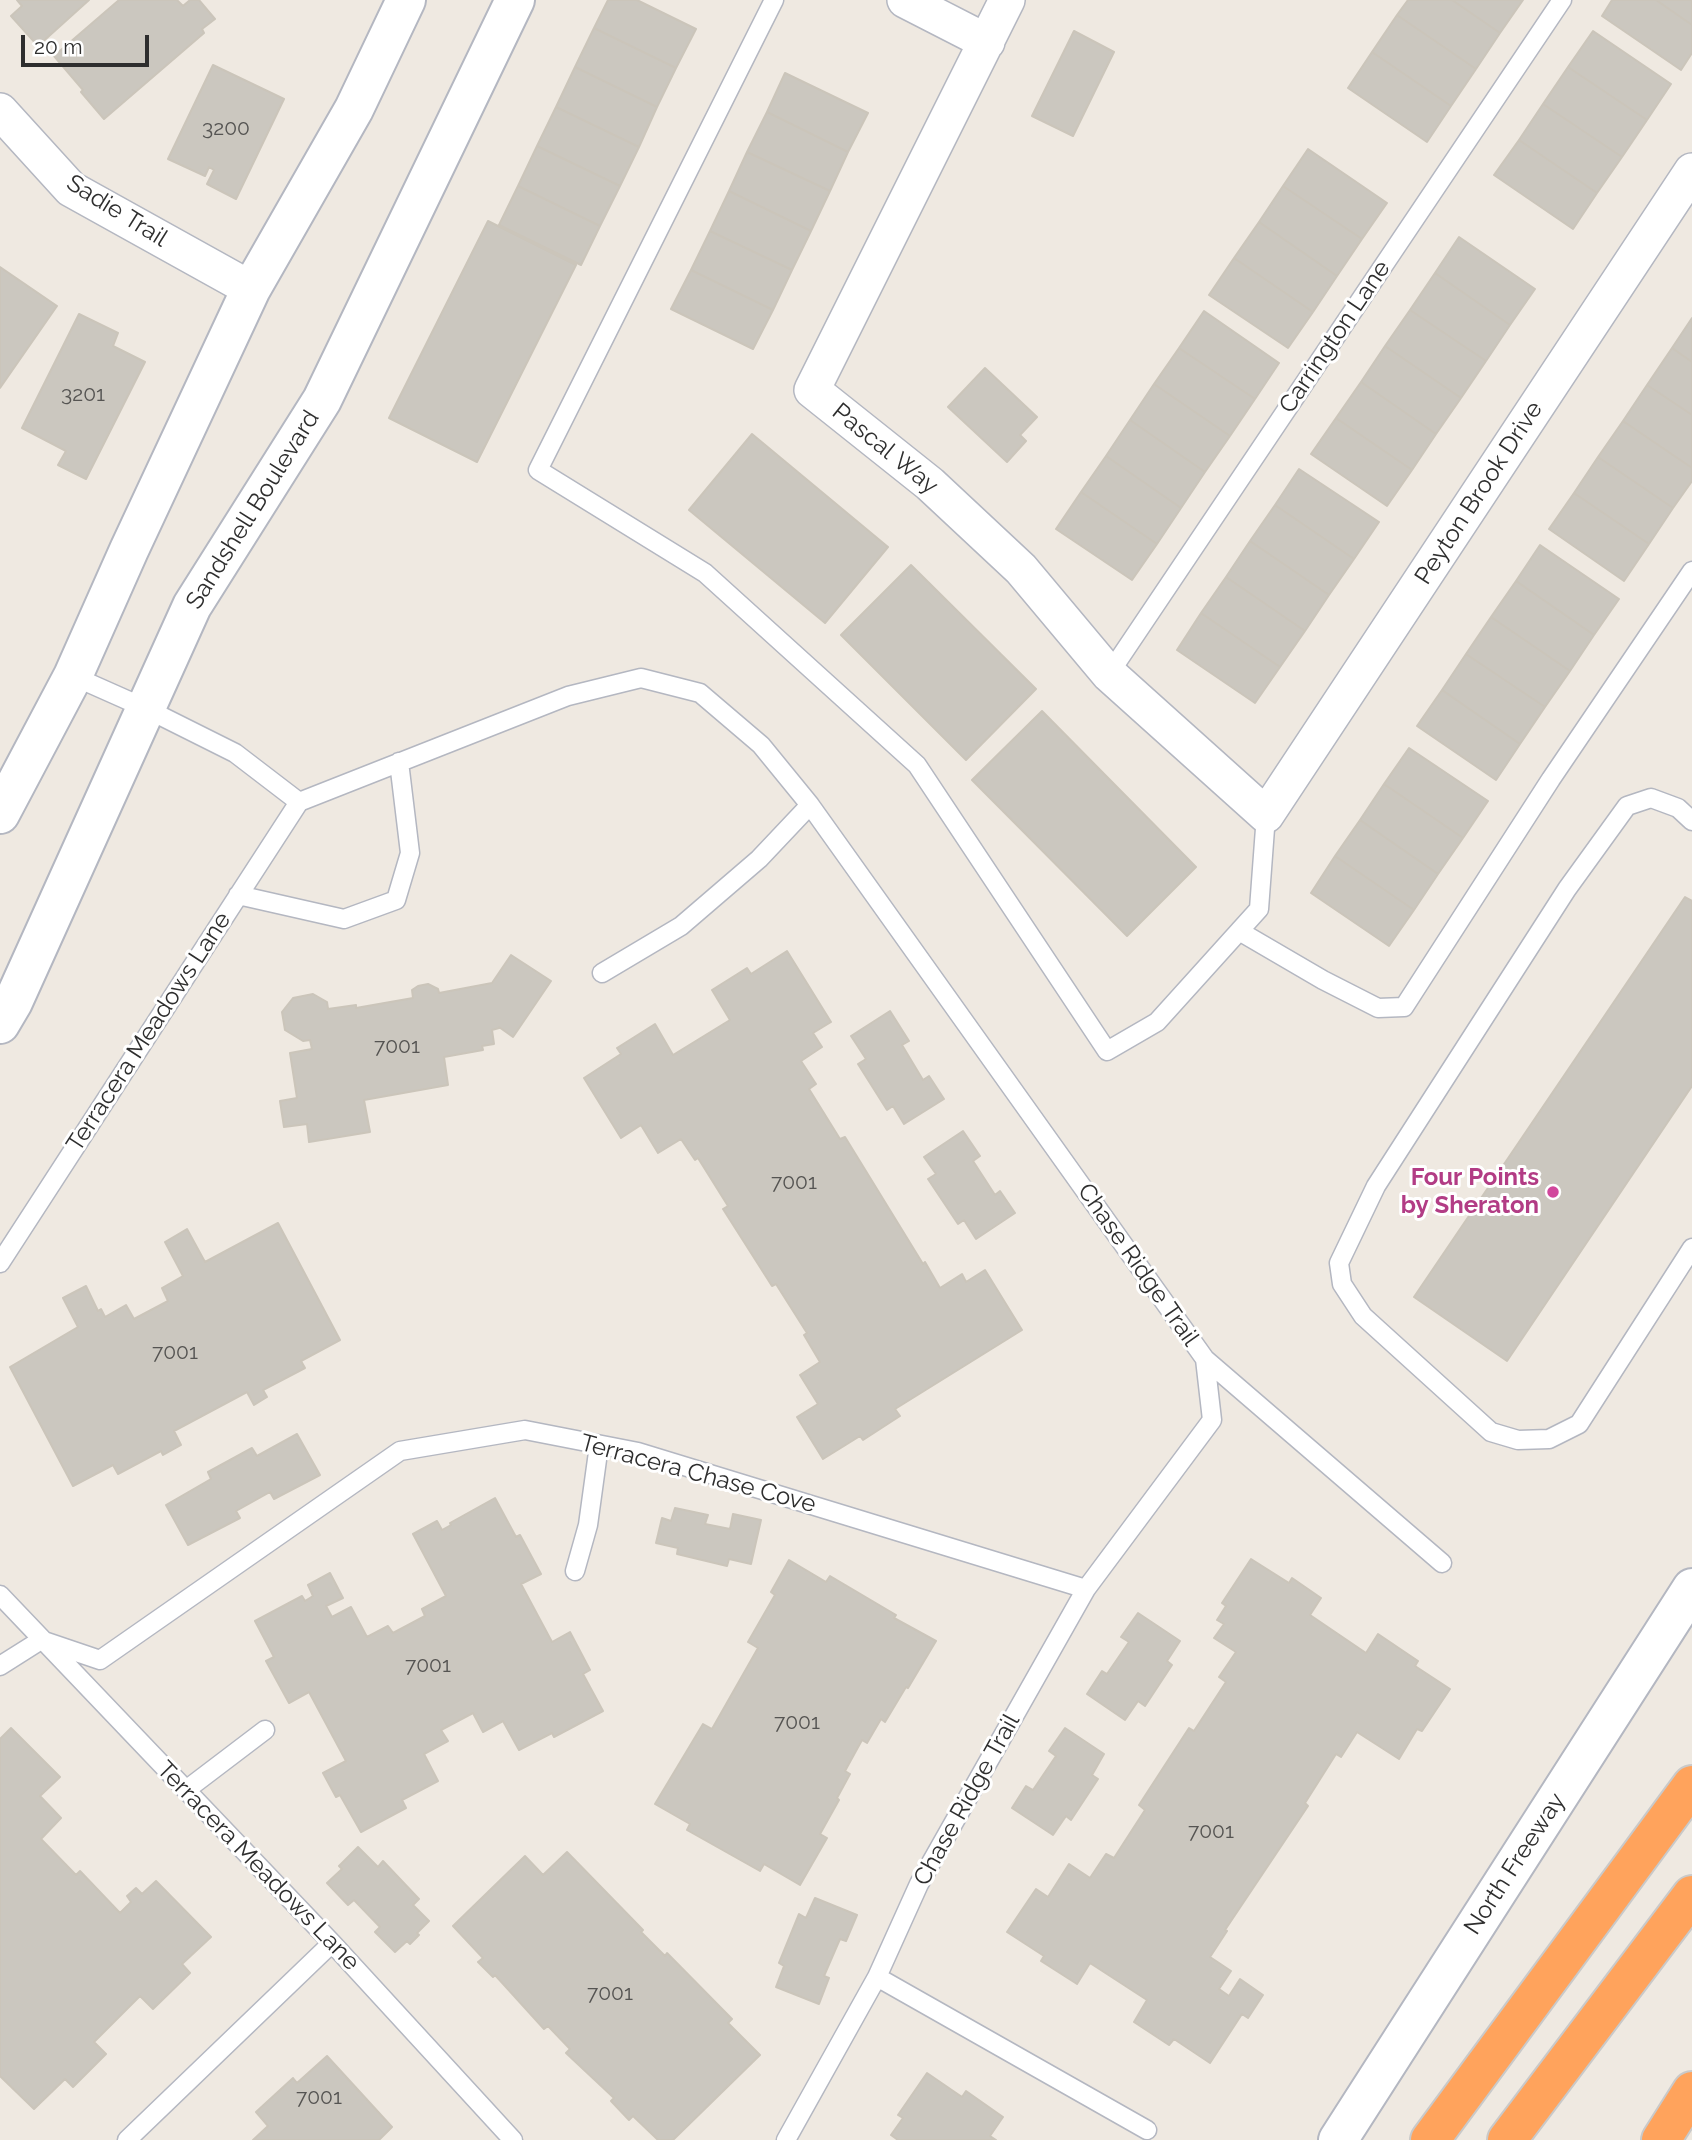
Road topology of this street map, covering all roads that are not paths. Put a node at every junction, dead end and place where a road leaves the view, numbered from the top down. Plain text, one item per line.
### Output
1 (406, 0) edge
2 (515, 0) edge
3 (774, 0) edge
4 (905, 0) edge
5 (1007, 0) edge
6 (1562, 0) edge
7 (987, 42) junction
8 (0, 111) edge
9 (1692, 171) edge
10 (251, 289) junction
11 (1692, 571) edge
12 (1109, 674) junction
13 (73, 676) junction
14 (145, 708) junction
15 (399, 762) junction
16 (299, 802) junction
17 (810, 805) junction
18 (0, 814) edge
19 (1266, 815) junction
20 (1692, 821) edge
21 (238, 895) junction
22 (1239, 931) junction
23 (602, 973) dead end
24 (0, 1024) edge
25 (1692, 1248) edge
26 (0, 1263) edge
27 (1205, 1359) junction
28 (599, 1445) junction
29 (1442, 1563) dead end
30 (575, 1572) dead end
31 (1692, 1588) edge
32 (1086, 1589) junction
33 (0, 1595) edge
34 (41, 1640) junction
35 (0, 1666) edge
36 (265, 1730) dead end
37 (1692, 1785) edge
38 (186, 1790) junction
39 (1692, 1895) edge
40 (332, 1943) junction
41 (877, 1978) junction
42 (1692, 2091) edge
43 (1147, 2130) dead end
44 (127, 2140) edge
45 (513, 2140) edge
46 (786, 2140) edge
47 (1338, 2140) edge
48 (1430, 2140) edge
49 (1507, 2140) edge
50 (1661, 2140) edge

1 - 10 street
2 - 14 street, Sandshell Boulevard
3 - 22 lane
4 - 7 street
5 - 7 street, Pascal Way
6 - 12 lane, Carrington Lane
7 - 12 street, Pascal Way
8 - 10 street, Sadie Trail
9 - 19 street, Peyton Brook Drive
10 - 13 street
11 - 22 lane
12 - 19 street, Pascal Way
13 - 14 lane
13 - 18 street
14 - 16 lane
14 - 24 street, Sandshell Boulevard
15 - 16 lane
15 - 17 lane, Chase Ridge Trail
15 - 21 lane
16 - 21 lane, Terracera Meadows Lane
17 - 23 lane
17 - 27 lane, Chase Ridge Trail
19 - 22 lane
20 - 25 lane
21 - 26 lane, Terracera Meadows Lane
27 - 29 lane
27 - 32 lane, Chase Ridge Trail
28 - 30 lane
28 - 32 lane, Terracera Chase Cove
28 - 34 lane, Terracera Chase Cove
31 - 47 street, North Freeway
32 - 41 lane, Chase Ridge Trail
33 - 34 lane, Terracera Meadows Lane
34 - 35 lane
34 - 38 lane, Terracera Meadows Lane
36 - 38 lane
37 - 48 highway
38 - 40 lane, Terracera Meadows Lane
39 - 49 highway
40 - 44 lane
40 - 45 lane, Terracera Meadows Lane
41 - 43 lane
41 - 46 lane, Chase Ridge Trail
42 - 50 highway

